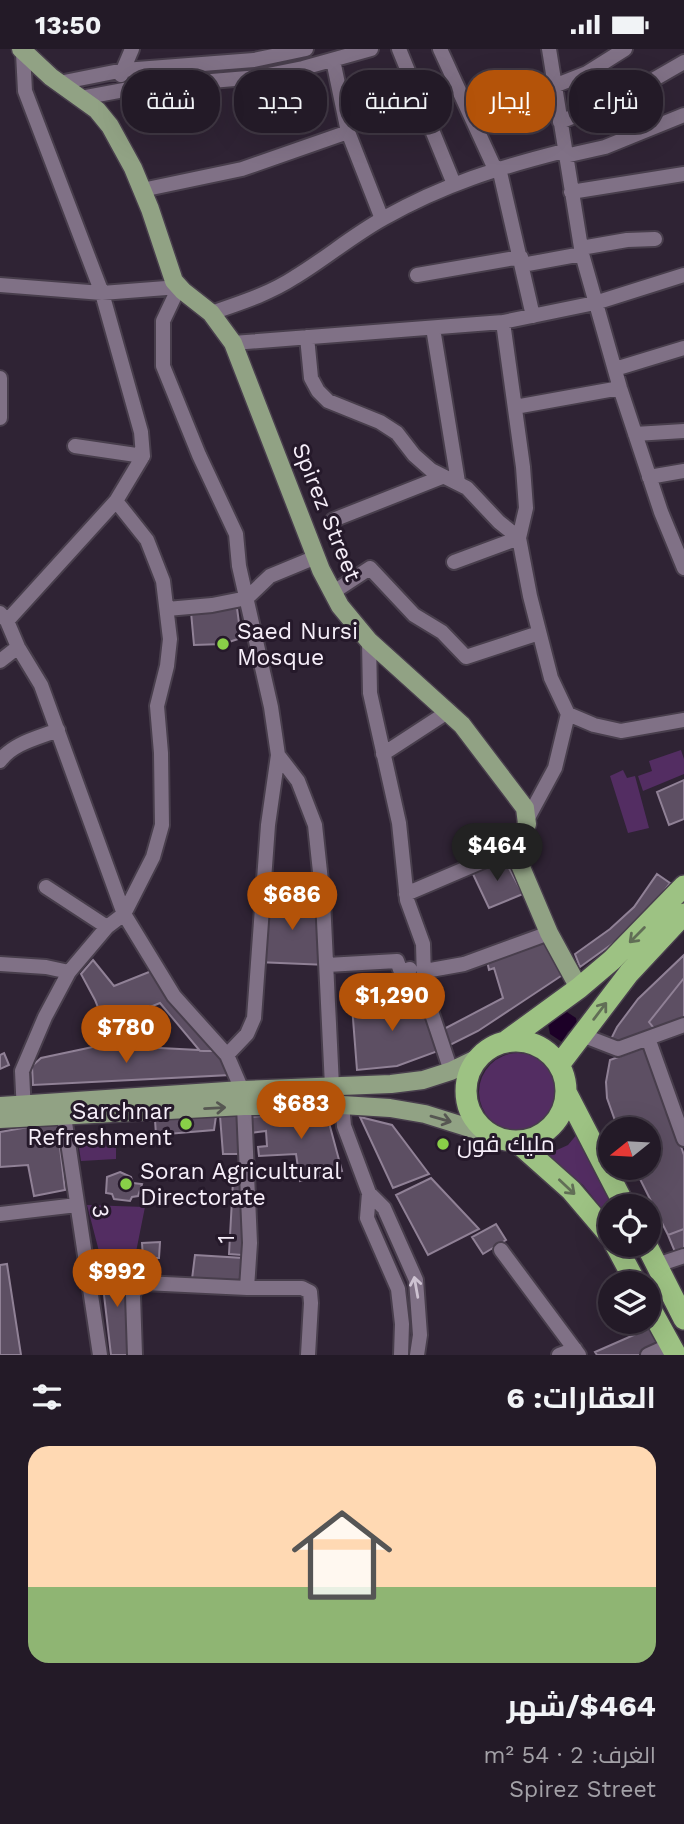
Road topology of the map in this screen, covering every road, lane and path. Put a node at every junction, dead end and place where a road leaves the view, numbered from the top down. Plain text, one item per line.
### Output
1 (132, 49) edge
2 (306, 49) edge
3 (371, 49) edge
4 (399, 49) edge
5 (440, 49) edge
6 (548, 49) edge
7 (625, 49) edge
8 (22, 51) edge
9 (274, 53) edge
10 (332, 60) junction
11 (684, 62) edge
12 (122, 70) edge
13 (124, 70) joint
14 (551, 70) edge
15 (122, 74) edge
16 (59, 83) junction
17 (555, 86) edge
18 (113, 92) junction
19 (555, 92) edge
20 (81, 98) junction
21 (341, 100) edge
22 (97, 110) junction
23 (684, 115) edge
24 (560, 122) junction
25 (345, 133) edge
26 (348, 133) edge
27 (565, 154) junction
28 (497, 168) junction
29 (684, 174) edge
30 (454, 184) junction
31 (142, 190) junction
32 (571, 192) junction
33 (382, 219) junction
34 (655, 239) dead end
35 (582, 251) junction
36 (522, 261) junction
37 (416, 275) dead end
38 (684, 275) edge
39 (0, 285) edge
40 (178, 287) junction
41 (102, 293) junction
42 (595, 303) junction
43 (211, 313) junction
44 (533, 316) junction
45 (503, 322) junction
46 (433, 328) junction
47 (307, 337) junction
48 (233, 343) junction
49 (684, 348) edge
50 (614, 369) junction
51 (0, 377) edge
52 (620, 388) junction
53 (515, 407) junction
54 (0, 418) edge
55 (684, 431) edge
56 (635, 434) junction
57 (75, 446) dead end
58 (143, 456) junction
59 (684, 471) edge
60 (442, 477) junction
61 (649, 477) junction
62 (458, 482) junction
63 (116, 501) junction
64 (333, 520) dead end
65 (519, 538) junction
66 (316, 557) junction
67 (454, 562) dead end
68 (684, 568) edge
69 (332, 593) junction
70 (247, 598) junction
71 (167, 609) junction
72 (4, 617) edge
73 (539, 633) junction
74 (369, 641) junction
75 (18, 647) junction
76 (0, 661) edge
77 (449, 711) junction
78 (568, 714) junction
79 (684, 720) edge
80 (58, 730) junction
81 (383, 754) junction
82 (278, 755) junction
83 (0, 761) edge
84 (527, 818) junction
85 (516, 846) junction
86 (684, 885) edge
87 (46, 887) dead end
88 (406, 894) junction
89 (124, 914) junction
90 (684, 914) edge
91 (107, 927) junction
92 (549, 933) junction
93 (2, 962) edge
94 (327, 965) junction
95 (418, 970) junction
96 (69, 972) junction
97 (579, 988) junction
98 (684, 1025) edge
99 (582, 1035) junction
100 (648, 1038) junction
101 (505, 1042) junction
102 (227, 1055) junction
103 (478, 1058) junction
104 (559, 1065) junction
105 (451, 1071) junction
106 (332, 1086) junction
107 (566, 1091) junction
108 (243, 1098) junction
109 (0, 1105) edge
110 (342, 1105) junction
111 (23, 1111) junction
112 (64, 1116) junction
113 (0, 1119) edge
114 (492, 1135) junction
115 (684, 1139) edge
116 (517, 1142) junction
117 (369, 1193) junction
118 (619, 1194) edge
119 (77, 1205) junction
120 (0, 1214) edge
121 (598, 1222) edge
122 (501, 1250) dead end
123 (684, 1256) edge
124 (653, 1257) edge
125 (657, 1265) junction
126 (247, 1288) junction
127 (684, 1319) edge
128 (661, 1328) edge
129 (673, 1350) edge
130 (577, 1352) edge
131 (100, 1355) edge
132 (135, 1355) edge
133 (308, 1355) edge
134 (401, 1355) edge
135 (417, 1355) edge
136 (559, 1355) edge
137 (648, 1355) edge

1 - 13 street
2 - 9 street
3 - 10 street
4 - 30 street
5 - 28 street
6 - 14 street
7 - 17 street
8 - 16 main road
8 - 41 street
9 - 13 street
10 - 18 street
10 - 21 street
11 - 24 street
12 - 16 street
15 - 18 street
16 - 20 main road
18 - 20 street
18 - 22 street
19 - 24 street
20 - 22 main road
22 - 31 main road
23 - 27 street
24 - 27 street
25 - 31 street
26 - 33 street
27 - 28 street
27 - 32 street
28 - 30 street
28 - 36 street
29 - 32 street
30 - 33 street
31 - 40 main road
32 - 35 street
33 - 43 street
34 - 35 street
35 - 36 street
35 - 42 street
36 - 37 street
36 - 44 street
38 - 42 street
39 - 41 street
40 - 41 street
40 - 43 main road, Spirez Street
40 - 70 street
41 - 58 street
42 - 44 street
42 - 50 street
43 - 48 main road, Spirez Street
44 - 45 street
45 - 46 street
45 - 53 street
46 - 47 street
46 - 62 street
47 - 48 street
47 - 60 street
48 - 66 main road, Spirez Street
49 - 50 street
50 - 52 street
51 - 54 street
52 - 53 street
52 - 56 street
53 - 65 street
55 - 56 street
56 - 61 street
57 - 58 street
58 - 63 street
59 - 61 street
60 - 62 street
60 - 64 street
61 - 68 street
62 - 65 street
63 - 71 street
63 - 72 street
65 - 67 street
65 - 73 street
66 - 69 main road, Spirez Street
66 - 70 street
69 - 73 street
69 - 74 main road, Spirez Street
70 - 71 street
70 - 82 street
71 - 89 street
72 - 75 street
73 - 78 street
74 - 77 main road, Spirez Street
74 - 81 street
75 - 76 street
75 - 80 street
77 - 81 street
77 - 84 main road, Spirez Street
78 - 79 street
78 - 84 street
80 - 83 street
80 - 89 street
81 - 88 street
82 - 94 street
82 - 102 street
84 - 85 main road
85 - 88 street
85 - 92 main road
86 -> 97 highway
87 - 91 street
88 - 95 street
89 - 91 street
89 - 102 street
99 -> 90 highway
91 - 96 street
92 - 95 street
92 - 97 main road
93 - 96 street
94 - 95 street
94 - 106 street
95 - 105 street
96 - 111 street
97 - 101 highway
98 - 100 street
99 - 100 street
99 - 104 highway
100 - 115 street
101 - 103 highway
101 - 104 highway
102 - 108 street
103 - 105 main road
103 - 114 highway
104 - 107 highway
105 - 106 main road
106 - 108 main road
107 - 116 highway
107 - 118 highway
108 - 110 main road
108 - 111 main road
112 -> 108 main road
108 - 126 street, 1
109 - 111 main road
110 -> 114 main road
110 - 117 street
111 - 112 main road
111 - 113 main road
112 - 119 street, 3
114 - 116 highway
116 -> 121 highway
117 - 134 street
135 -> 117 street
119 - 120 street
119 - 131 street, 3
122 - 130 street
123 - 125 street
124 - 125 highway
125 - 127 highway
126 - 132 street
126 - 133 street
128 - 129 highway
129 - 137 street
130 - 136 street

